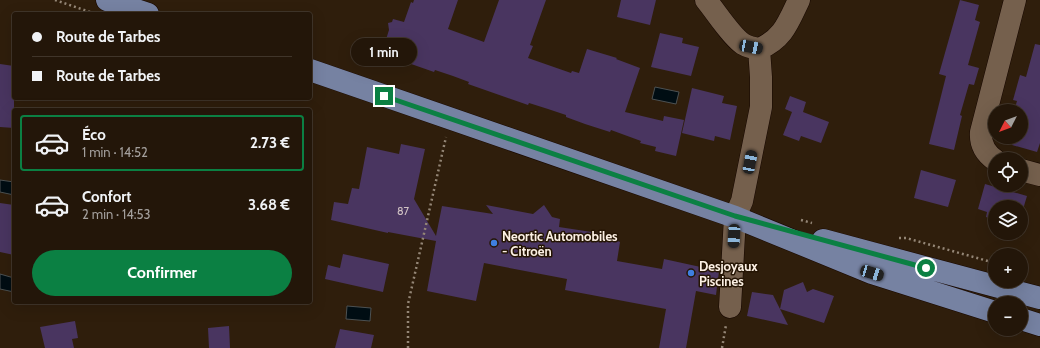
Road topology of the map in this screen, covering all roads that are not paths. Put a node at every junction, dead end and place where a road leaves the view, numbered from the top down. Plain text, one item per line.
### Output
1 (107, 0) edge
2 (706, 0) edge
3 (798, 0) edge
4 (1015, 0) edge
5 (142, 12) edge
6 (759, 49) junction
7 (312, 71) edge
8 (988, 154) edge
9 (1028, 172) edge
10 (1040, 175) edge
11 (735, 216) junction
12 (1040, 298) edge
13 (730, 307) dead end
14 (988, 310) edge
15 (1028, 322) edge
16 (1040, 325) edge

1 - 5 main road
2 - 6 street
3 - 6 street
4 - 8 street
6 - 11 street
7 - 11 main road
9 - 10 street
11 - 12 main road
11 - 13 street
11 - 14 main road
15 - 16 main road

